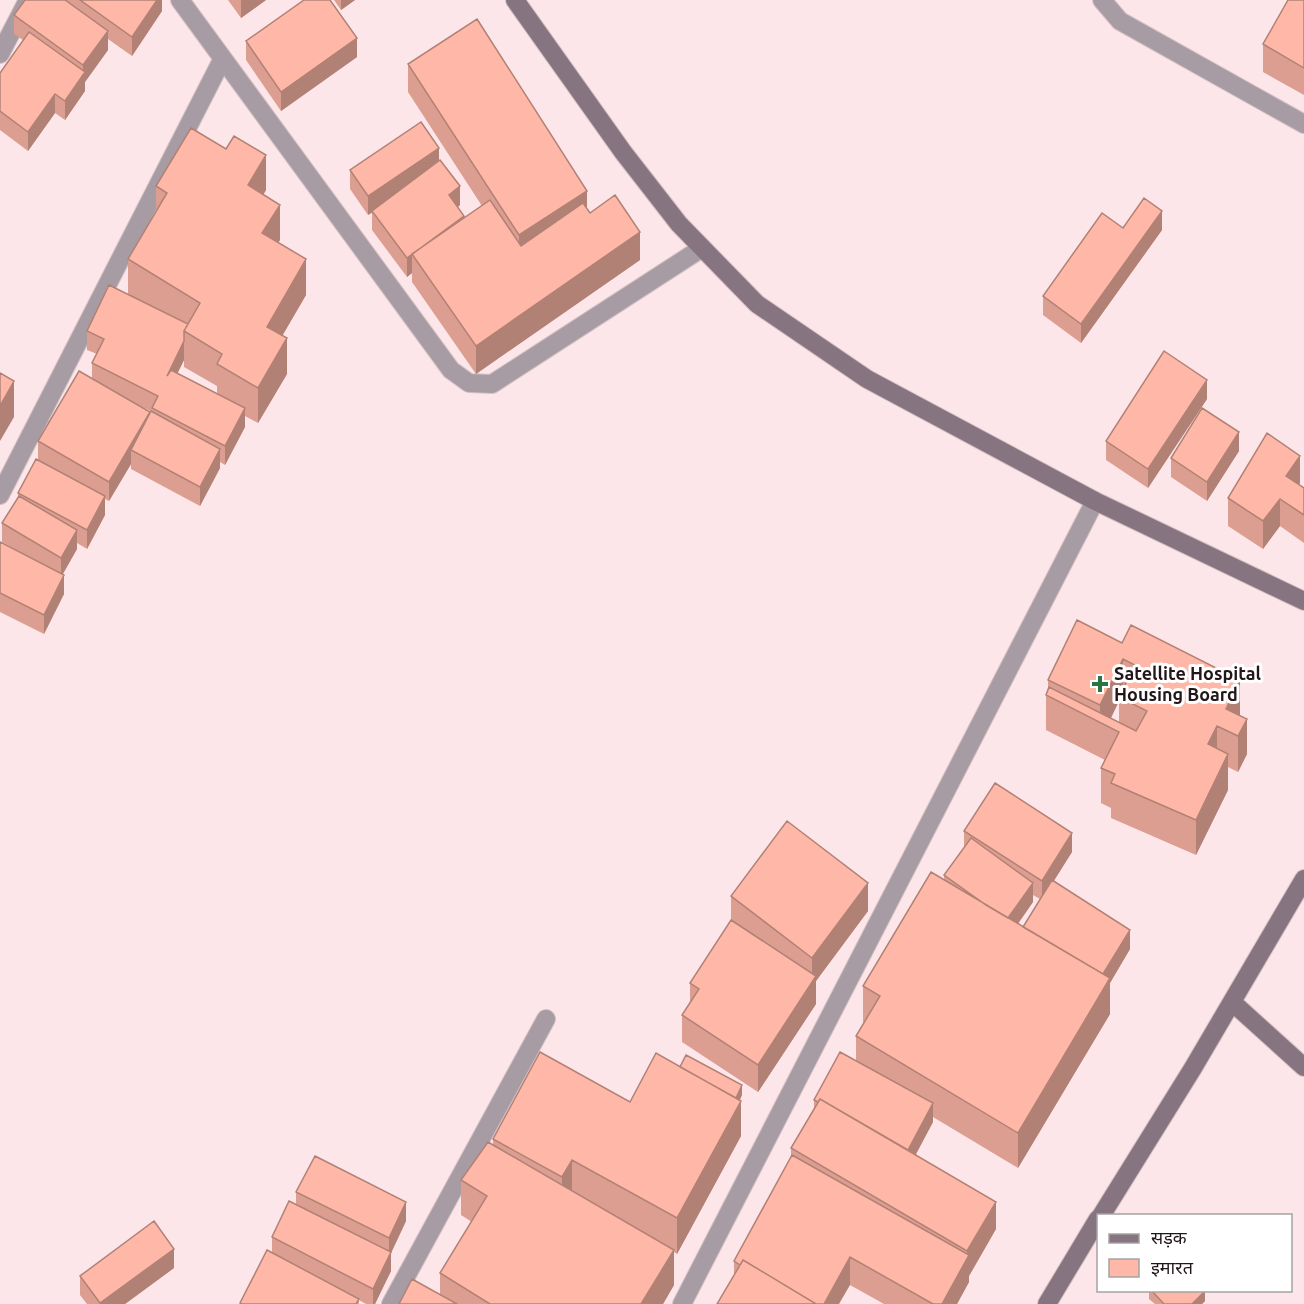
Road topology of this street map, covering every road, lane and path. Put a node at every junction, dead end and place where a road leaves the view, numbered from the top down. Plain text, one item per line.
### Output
1 (28, 0) edge
2 (180, 0) edge
3 (515, 0) edge
4 (1102, 0) edge
5 (0, 54) edge
6 (222, 60) junction
7 (1304, 124) edge
8 (702, 249) junction
9 (0, 495) edge
10 (1095, 501) junction
11 (1304, 601) edge
12 (1304, 879) edge
13 (1232, 1002) junction
14 (546, 1019) dead end
15 (1304, 1068) edge
16 (1102, 1214) edge
17 (1097, 1222) edge
18 (392, 1304) edge
19 (682, 1304) edge
20 (1047, 1304) edge

1 - 5 street
2 - 6 street
3 - 8 street
4 - 7 street
6 - 8 street
6 - 9 street
8 - 10 street
10 - 11 street
10 - 19 street
12 - 13 street
13 - 15 street
13 - 16 street
14 - 18 street
17 - 20 street

